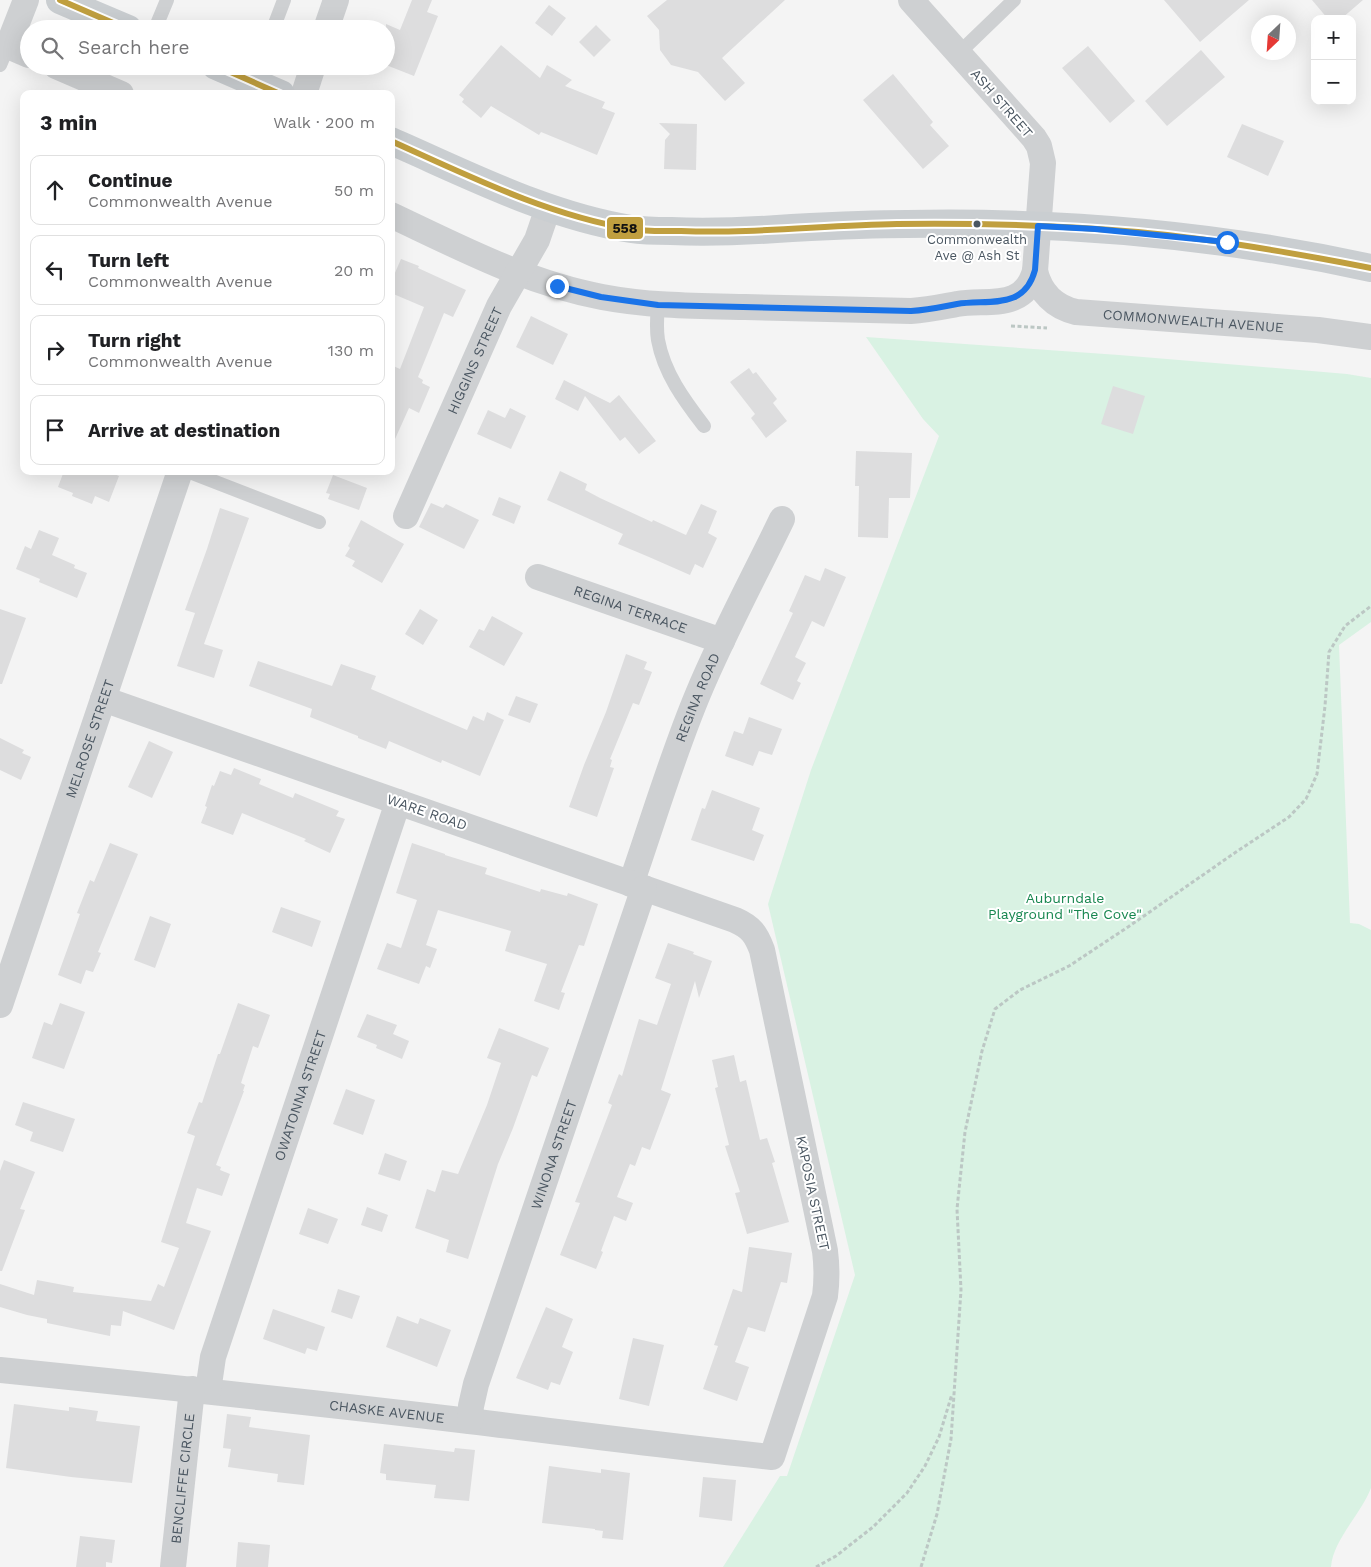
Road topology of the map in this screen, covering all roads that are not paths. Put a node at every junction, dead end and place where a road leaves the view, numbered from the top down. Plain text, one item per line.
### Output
1 (26, 0) edge
2 (167, 0) edge
3 (284, 0) edge
4 (336, 0) edge
5 (912, 0) edge
6 (1014, 0) edge
7 (66, 1) edge
8 (21, 20) edge
9 (108, 20) edge
10 (159, 20) edge
11 (276, 20) edge
12 (329, 20) edge
13 (20, 24) edge
14 (959, 53) junction
15 (12, 55) edge
16 (77, 75) edge
17 (256, 75) edge
18 (310, 75) edge
19 (112, 90) edge
20 (276, 90) edge
21 (305, 90) edge
22 (395, 143) edge
23 (548, 208) junction
24 (395, 217) edge
25 (1038, 226) junction
26 (1371, 268) edge
27 (1035, 270) junction
28 (519, 273) junction
29 (658, 305) junction
30 (1371, 337) edge
31 (704, 426) dead end
32 (179, 475) edge
33 (197, 475) edge
34 (406, 516) dead end
35 (782, 519) dead end
36 (319, 522) dead end
37 (538, 577) dead end
38 (722, 642) junction
39 (103, 699) junction
40 (398, 802) junction
41 (637, 886) junction
42 (750, 928) joint
43 (0, 1005) edge
44 (0, 1370) edge
45 (200, 1390) junction
46 (470, 1421) junction
47 (772, 1457) joint
48 (173, 1567) edge

1 - 8 street
2 - 10 lane
3 - 11 lane
4 - 12 street
5 - 14 street, ASH STREET
6 - 14 lane
7 - 9 main road
13 - 15 street
14 - 25 street, ASH STREET
16 - 19 street
17 - 20 main road
18 - 21 street
22 - 23 main road
23 - 25 main road
23 - 28 street, HIGGINS STREET
24 - 28 street, COMMONWEALTH AVENUE
25 - 26 main road
25 - 27 street, COMMONWEALTH AVENUE
27 - 29 street, COMMONWEALTH AVENUE
27 - 30 street, COMMONWEALTH AVENUE
28 - 29 street, COMMONWEALTH AVENUE
28 - 34 street, HIGGINS STREET
29 - 31 lane
32 - 39 street, MELROSE STREET
33 - 36 lane
35 - 38 street, REGINA ROAD
37 - 38 street, REGINA TERRACE
38 - 41 street, REGINA ROAD
39 - 40 street, WARE ROAD
39 - 43 street, MELROSE STREET
40 - 41 street, WARE ROAD
40 - 45 street, OWATONNA STREET
41 - 42 street, WARE ROAD
41 - 46 street, WINONA STREET
42 - 47 street, KAPOSIA STREET
44 - 45 street, CHASKE AVENUE
45 - 46 street, CHASKE AVENUE
45 - 48 street, BENCLIFFE CIRCLE
46 - 47 street, CHASKE AVENUE

